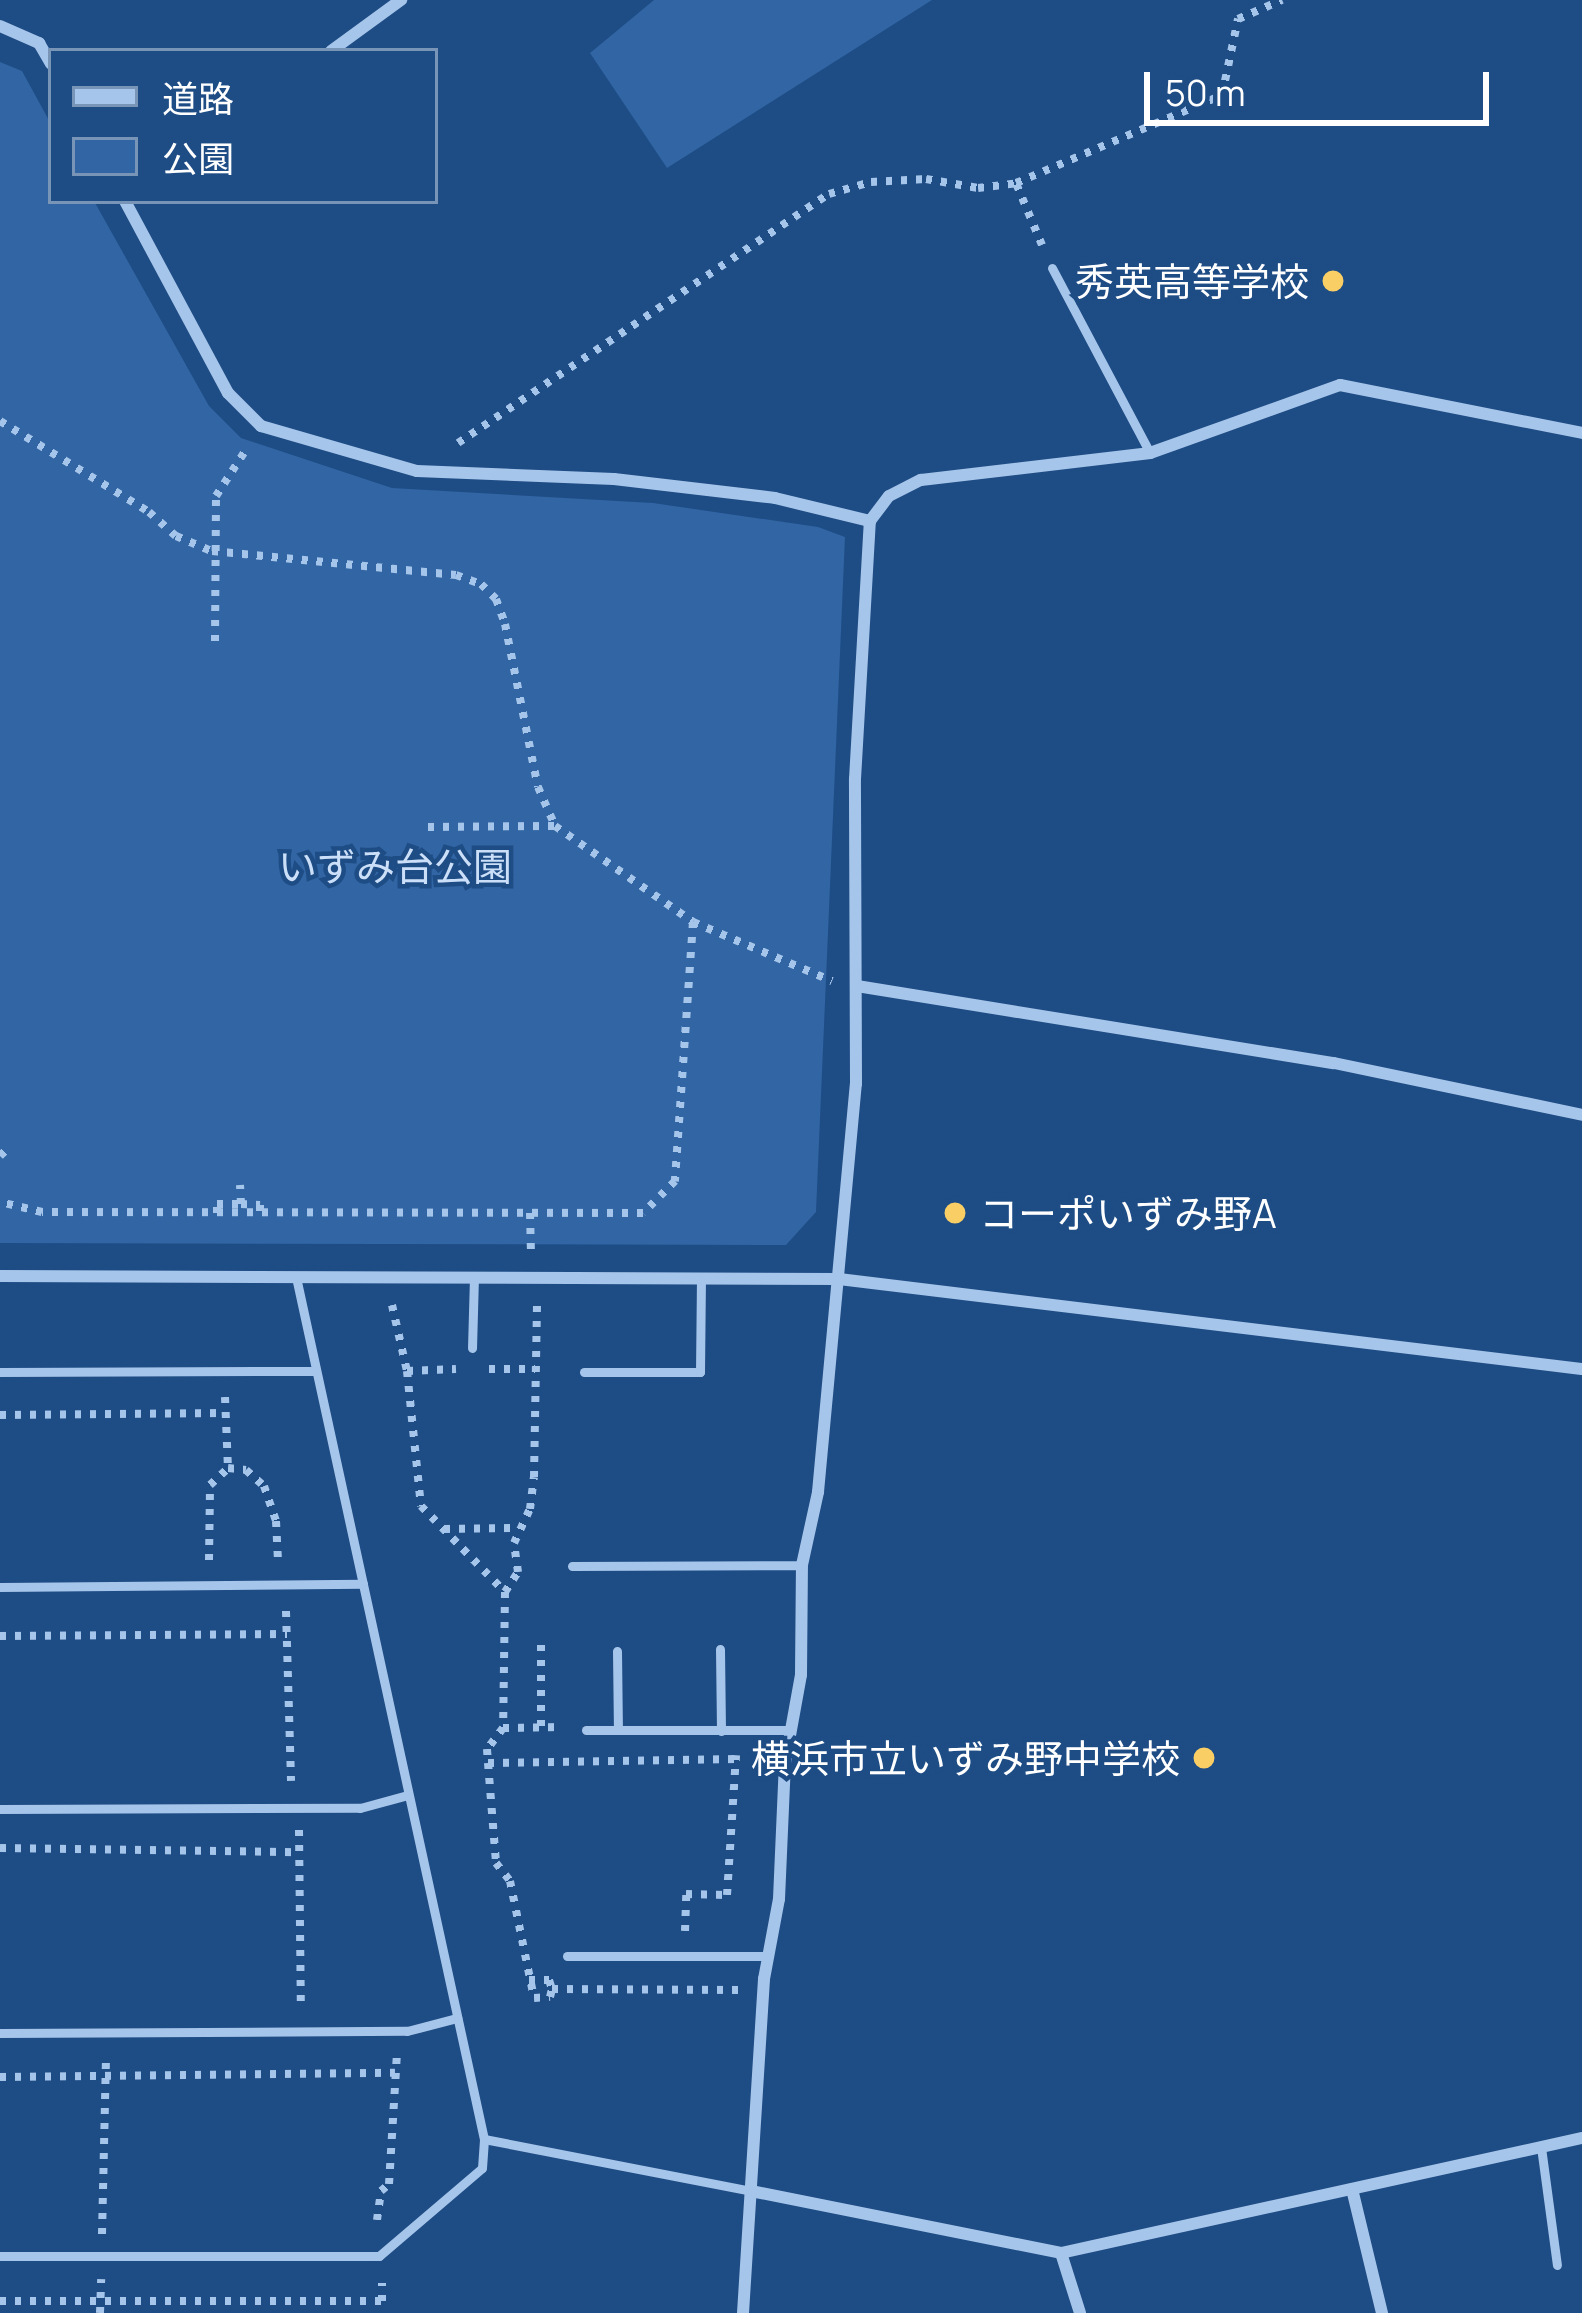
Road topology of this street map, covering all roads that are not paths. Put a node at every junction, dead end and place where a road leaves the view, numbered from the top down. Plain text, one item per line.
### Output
1 (401, 0) edge
2 (0, 26) edge
3 (335, 48) edge
4 (48, 59) edge
5 (127, 204) edge
6 (1052, 268) dead end
7 (1582, 433) edge
8 (1150, 453) junction
9 (870, 521) junction
10 (857, 986) junction
11 (1582, 1115) edge
12 (0, 1276) edge
13 (296, 1277) junction
14 (473, 1278) junction
15 (701, 1279) junction
16 (839, 1279) junction
17 (472, 1348) dead end
18 (1582, 1369) edge
19 (316, 1371) junction
20 (0, 1372) edge
21 (584, 1372) dead end
22 (802, 1565) junction
23 (572, 1566) dead end
24 (363, 1584) junction
25 (0, 1587) edge
26 (720, 1649) dead end
27 (617, 1651) dead end
28 (586, 1730) road end
29 (618, 1730) junction
30 (791, 1730) junction
31 (721, 1731) junction
32 (408, 1795) junction
33 (0, 1809) edge
34 (567, 1956) dead end
35 (768, 1956) junction
36 (457, 2018) junction
37 (0, 2033) edge
38 (1582, 2138) edge
39 (484, 2139) junction
40 (1541, 2146) junction
41 (1352, 2189) junction
42 (751, 2191) junction
43 (1060, 2253) junction
44 (0, 2256) edge
45 (1557, 2265) dead end
46 (743, 2313) edge
47 (1080, 2313) edge
48 (1382, 2313) edge

1 - 3 street
2 - 4 street
5 - 9 street
6 - 8 lane
7 - 8 street
8 - 9 street
9 - 10 street
10 - 11 street
10 - 16 street
12 - 13 street
13 - 14 street
13 - 19 lane
14 - 15 street
14 - 17 lane
15 - 16 street
15 - 21 lane
16 - 18 street
16 - 22 street
19 - 20 lane
19 - 24 lane
22 - 23 lane
22 - 30 street
24 - 25 lane
24 - 32 lane
26 - 31 lane
27 - 29 lane
28 - 29 lane
29 - 31 lane
30 - 31 lane
30 - 35 street
32 - 33 lane
32 - 36 lane
34 - 35 lane
35 - 42 street
36 - 37 lane
36 - 39 lane
38 - 40 street
39 - 42 lane
39 - 44 lane
40 - 41 street
40 - 45 lane
41 - 43 street
41 - 48 street
42 - 43 street
42 - 46 street
43 - 47 street

